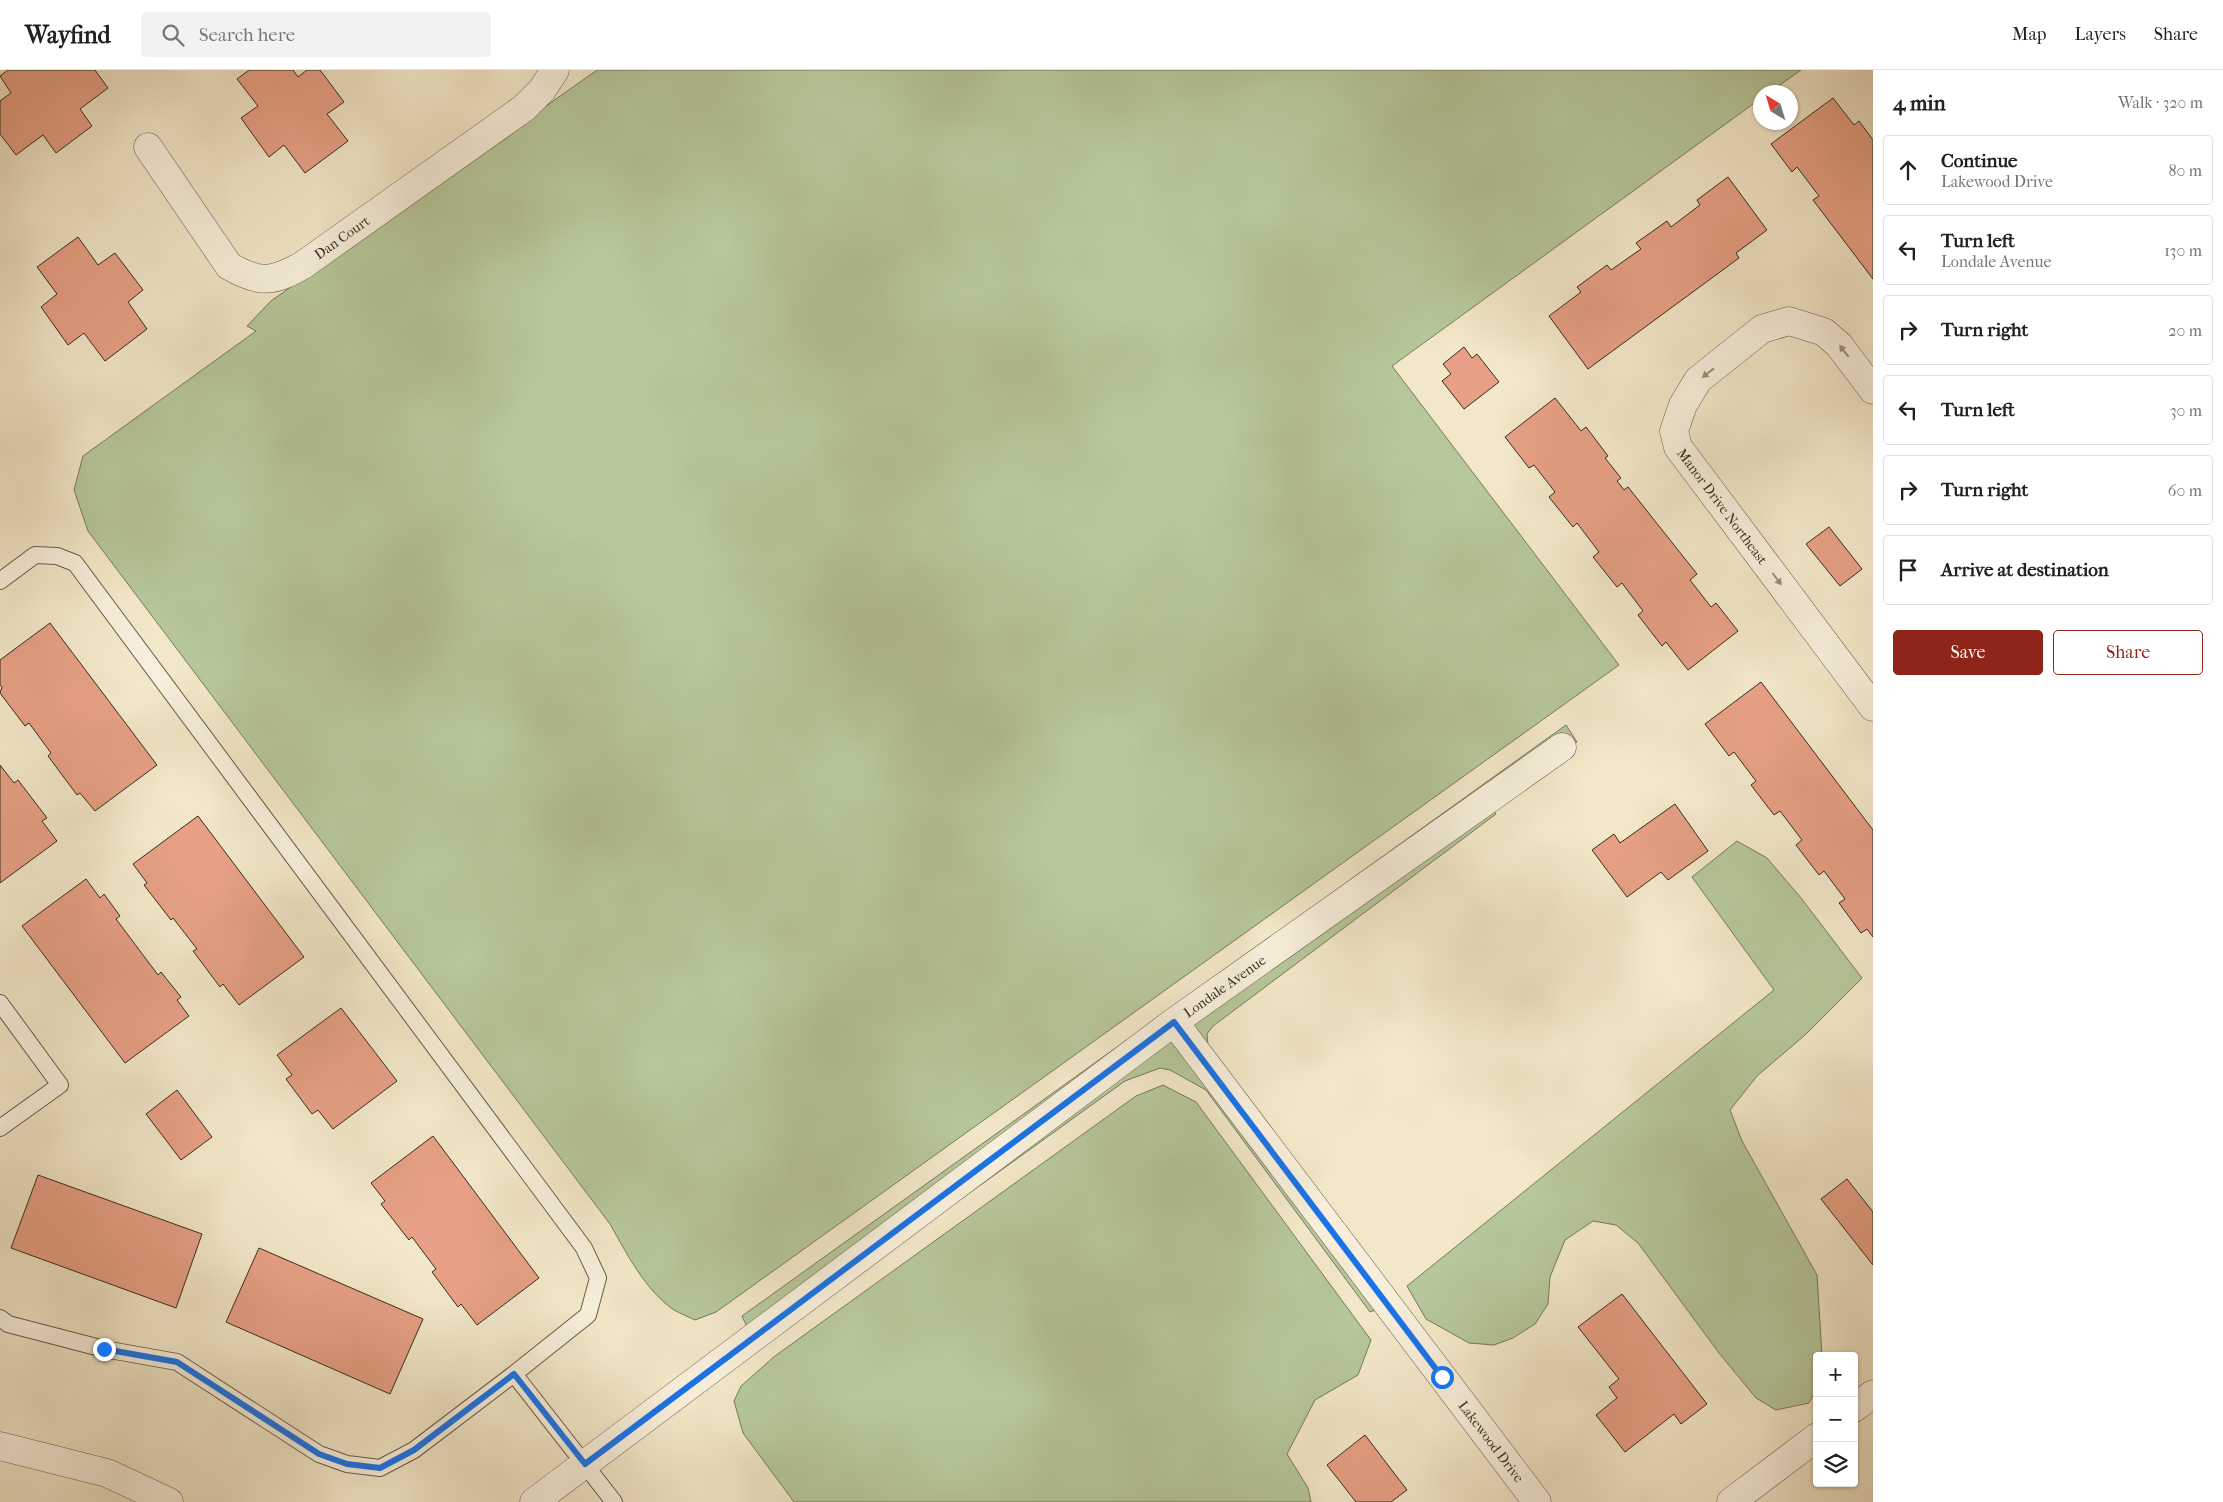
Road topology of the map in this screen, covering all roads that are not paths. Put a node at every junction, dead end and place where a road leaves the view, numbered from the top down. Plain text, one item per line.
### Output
1 (555, 70) edge
2 (148, 147) dead end
3 (1873, 390) edge
4 (0, 581) edge
5 (1873, 707) edge
6 (1562, 747) dead end
7 (0, 1003) edge
8 (1174, 1022) junction
9 (0, 1128) edge
10 (0, 1318) edge
11 (514, 1374) junction
12 (1873, 1394) edge
13 (1858, 1405) edge
14 (1813, 1440) edge
15 (0, 1446) edge
16 (585, 1464) junction
17 (154, 1499) edge
18 (534, 1502) edge
19 (614, 1502) edge
20 (1537, 1502) edge
21 (1731, 1502) edge

1 - 2 street, Dan Court
3 -> 5 street, Manor Drive Northeast
4 - 11 lane
6 - 8 street, Londale Avenue
7 - 9 lane
8 - 16 street, Londale Avenue
8 - 20 street, Lakewood Drive
10 - 11 lane
11 - 16 lane
12 - 13 street
14 - 21 street
15 - 17 street
16 - 18 street, Londale Avenue
16 - 19 lane

